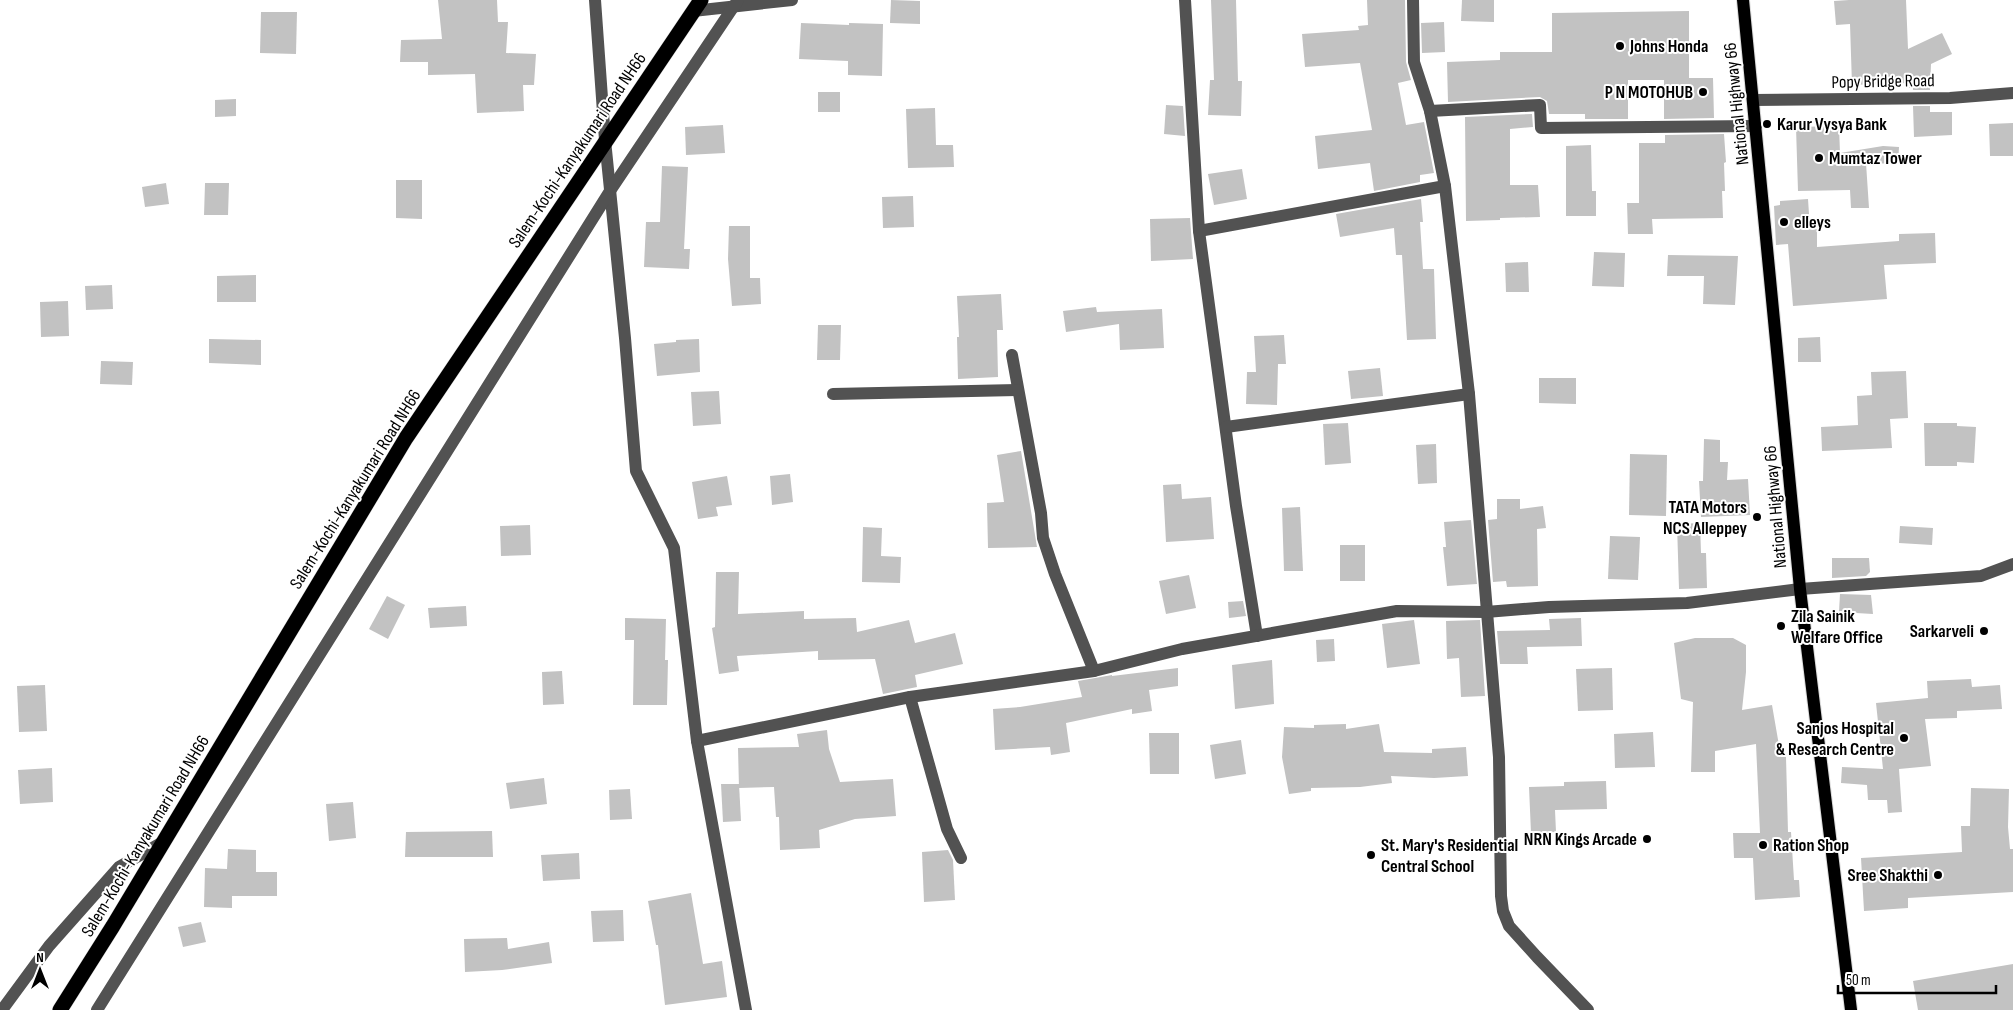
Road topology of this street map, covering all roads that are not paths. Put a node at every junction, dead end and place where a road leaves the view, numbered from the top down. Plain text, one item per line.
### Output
1 (595, 0) edge
2 (792, 0) edge
3 (1185, 0) edge
4 (1414, 0) edge
5 (1743, 0) edge
6 (736, 3) edge
7 (697, 6) edge
8 (2013, 93) edge
9 (1753, 100) junction
10 (1430, 111) junction
11 (1756, 126) junction
12 (605, 140) junction
13 (1446, 186) junction
14 (610, 191) junction
15 (1199, 231) junction
16 (1012, 354) dead end
17 (1018, 390) junction
18 (833, 394) dead end
19 (1469, 394) junction
20 (1226, 427) junction
21 (2013, 564) edge
22 (1800, 589) junction
23 (1486, 612) junction
24 (1257, 636) junction
25 (1094, 671) junction
26 (910, 697) junction
27 (696, 741) junction
28 (163, 842) junction
29 (961, 858) dead end
30 (2, 1010) edge
31 (60, 1010) edge
32 (97, 1010) edge
33 (746, 1010) edge
34 (1588, 1010) edge
35 (1850, 1010) edge

1 - 12 street
2 - 6 street
3 - 15 street
4 - 10 street
5 - 9 main road, National Highway 66
6 - 7 street
6 - 14 street
7 - 12 highway, Salem-Kochi-Kanyakumari Road NH66
8 - 9 street, Popy Bridge Road
9 - 11 main road, National Highway 66
10 - 11 street
10 - 13 street
11 - 22 main road, National Highway 66
12 - 14 street
12 - 28 highway, Salem-Kochi-Kanyakumari Road NH66
13 - 15 street
13 - 19 street
14 - 27 street
14 - 32 street
15 - 20 street
16 - 17 street
17 - 18 street
17 - 25 street
19 - 20 street
19 - 23 street
20 - 24 street
21 - 22 street
22 - 23 street
22 - 35 main road, National Highway 66
23 - 24 street
23 - 34 street
24 - 25 street
25 - 26 street
26 - 27 street
26 - 29 street
27 - 33 street
28 - 30 street
28 - 31 highway, Salem-Kochi-Kanyakumari Road NH66

